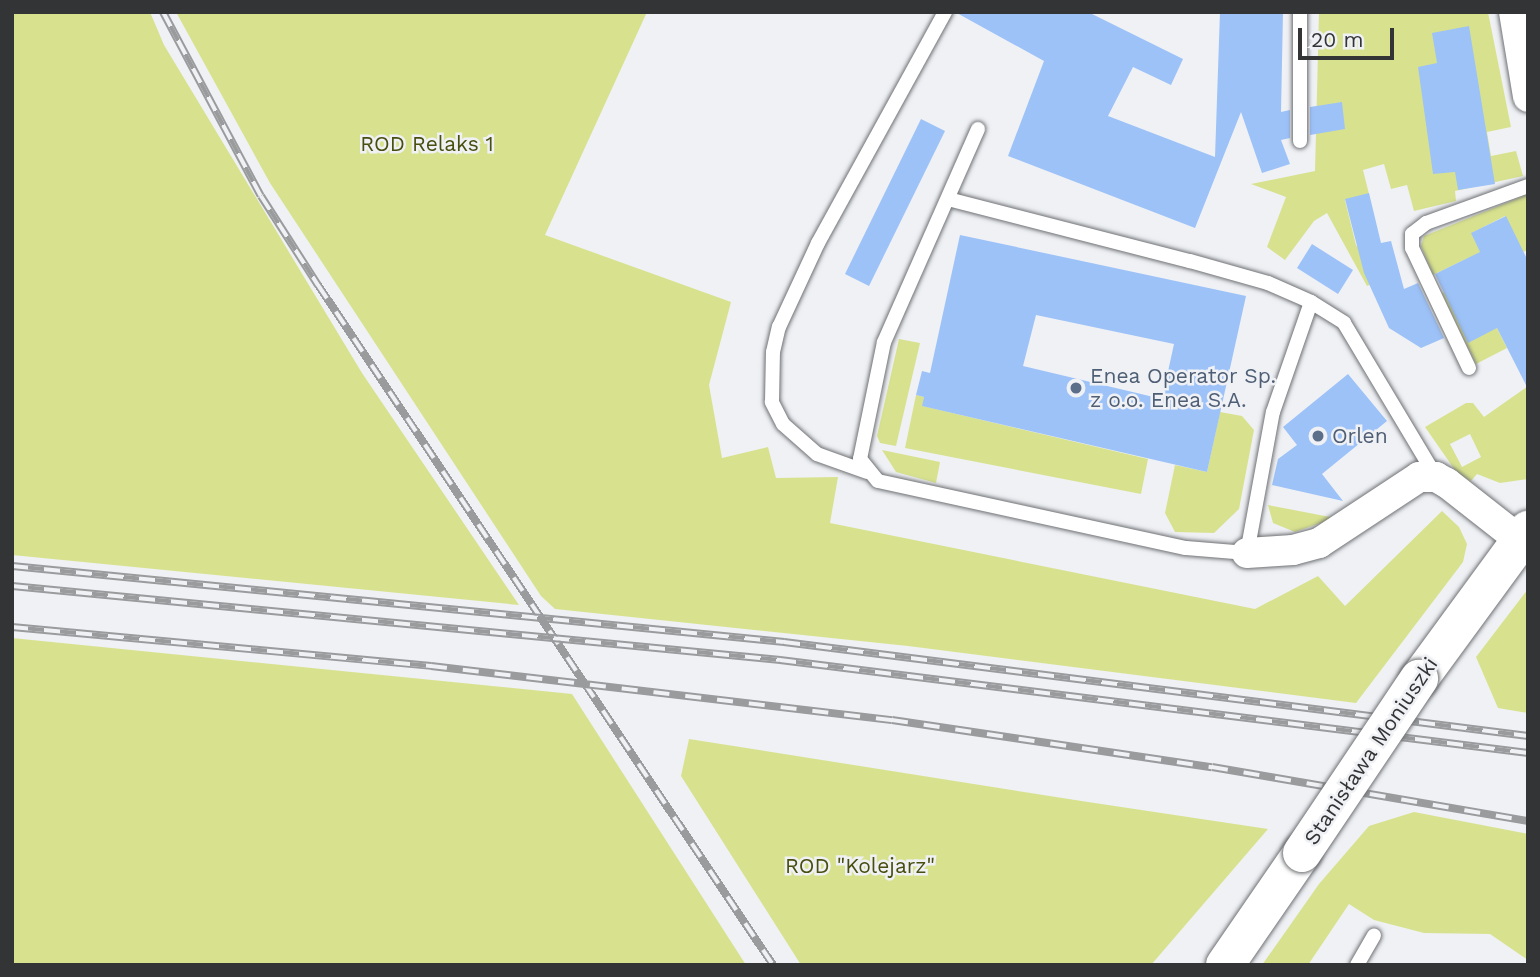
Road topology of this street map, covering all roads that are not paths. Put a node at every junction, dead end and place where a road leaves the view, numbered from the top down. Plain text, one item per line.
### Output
1 (945, 12) edge
2 (1300, 12) edge
3 (1514, 12) edge
4 (1528, 97) edge
5 (978, 129) dead end
6 (1300, 142) dead end
7 (1528, 186) edge
8 (948, 199) junction
9 (1311, 302) junction
10 (1469, 368) dead end
11 (867, 472) junction
12 (1436, 477) junction
13 (1526, 535) edge
14 (1247, 553) junction
15 (1374, 936) dead end
16 (1224, 965) edge
17 (1357, 965) edge

1 - 11 lane
2 - 6 lane
3 - 4 street
5 - 8 lane
7 - 10 lane
8 - 9 lane
8 - 11 lane
9 - 12 lane
9 - 14 lane
11 - 14 lane
12 - 13 street
12 - 14 street
13 - 16 street, Stanisława Moniuszki, bridge
15 - 17 lane

